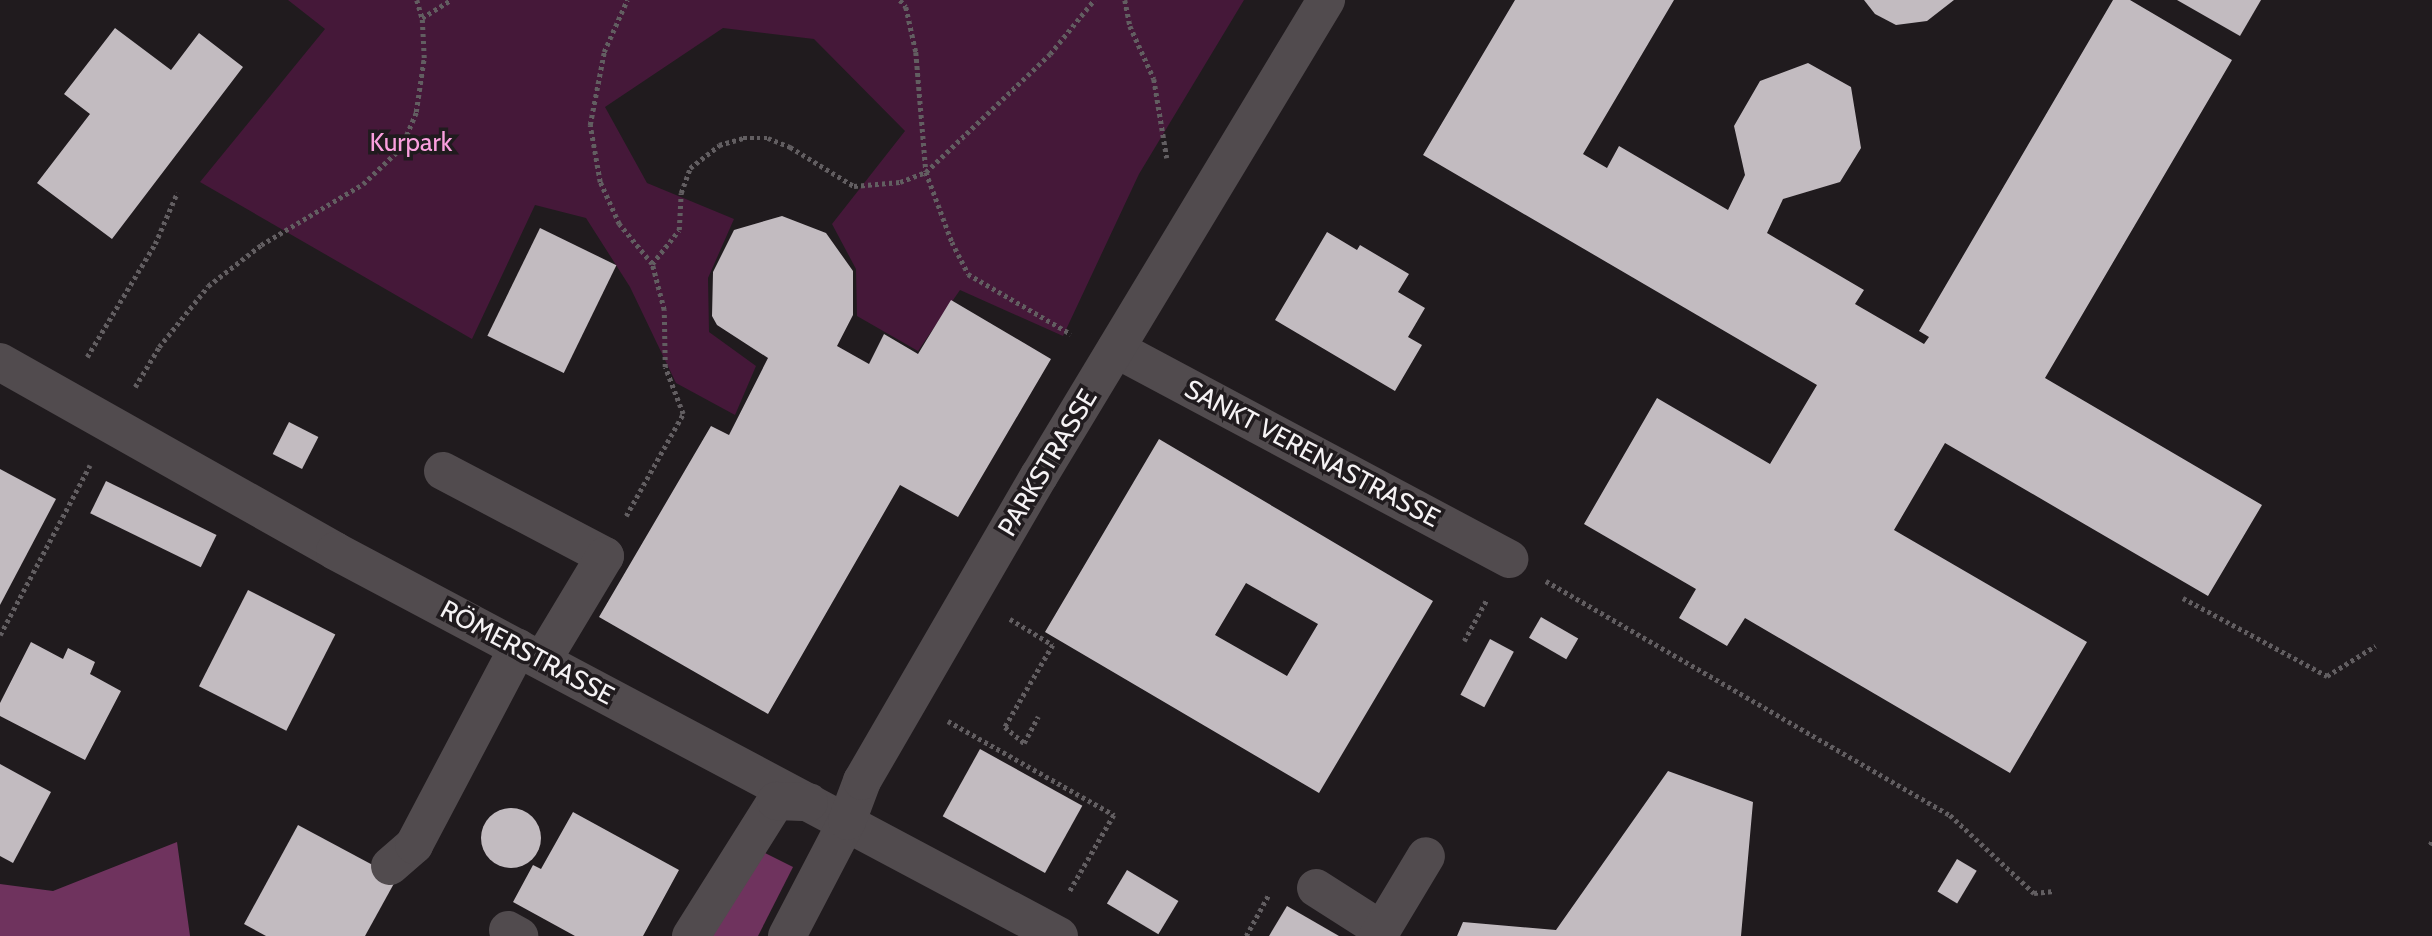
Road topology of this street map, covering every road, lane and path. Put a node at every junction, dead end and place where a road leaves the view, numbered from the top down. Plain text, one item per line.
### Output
1 (417, 0) edge
2 (451, 0) edge
3 (628, 0) edge
4 (900, 0) edge
5 (1094, 0) edge
6 (1125, 0) edge
7 (1326, 0) edge
8 (422, 18) junction
9 (1167, 158) dead end
10 (926, 172) junction
11 (177, 192) dead end
12 (652, 264) junction
13 (1078, 338) dead end
14 (1116, 349) junction
15 (0, 362) edge
16 (63, 398) junction
17 (107, 433) junction
18 (443, 471) dead end
19 (604, 556) junction
20 (1509, 559) joint
21 (2182, 598) dead end
22 (1007, 617) dead end
23 (1470, 628) dead end
24 (0, 635) edge
25 (1464, 641) dead end
26 (2375, 646) dead end
27 (530, 655) junction
28 (1038, 717) dead end
29 (948, 720) dead end
30 (809, 802) junction
31 (847, 821) junction
32 (1426, 856) dead end
33 (390, 866) dead end
34 (1316, 887) dead end
35 (2054, 891) dead end
36 (1067, 897) dead end
37 (1256, 916) dead end
38 (1380, 933) edge
39 (691, 936) edge
40 (787, 936) edge
41 (1059, 936) edge
42 (1246, 936) edge

1 - 8 path
2 - 8 path
3 - 12 path
4 - 10 path
5 - 10 path
6 - 9 path
7 - 14 street, PARKSTRASSE
8 - 17 path
10 - 12 path
10 - 13 path
11 - 16 path
12 - 19 path
14 - 20 street, SANKT VERENASTRASSE
14 - 31 street, PARKSTRASSE
15 - 16 street, RÖMERSTRASSE
16 - 17 street, RÖMERSTRASSE
17 - 24 path
17 - 27 street, RÖMERSTRASSE
18 - 19 street
19 - 27 street
20 - 35 path
21 - 26 path
22 - 28 path
23 - 25 path
27 - 30 street, RÖMERSTRASSE
27 - 33 street
29 - 36 path
30 - 31 street, RÖMERSTRASSE
30 - 39 street
31 - 40 street, PARKSTRASSE
31 - 41 street, RÖMERSTRASSE
32 - 38 street
34 - 38 street
37 - 42 path

